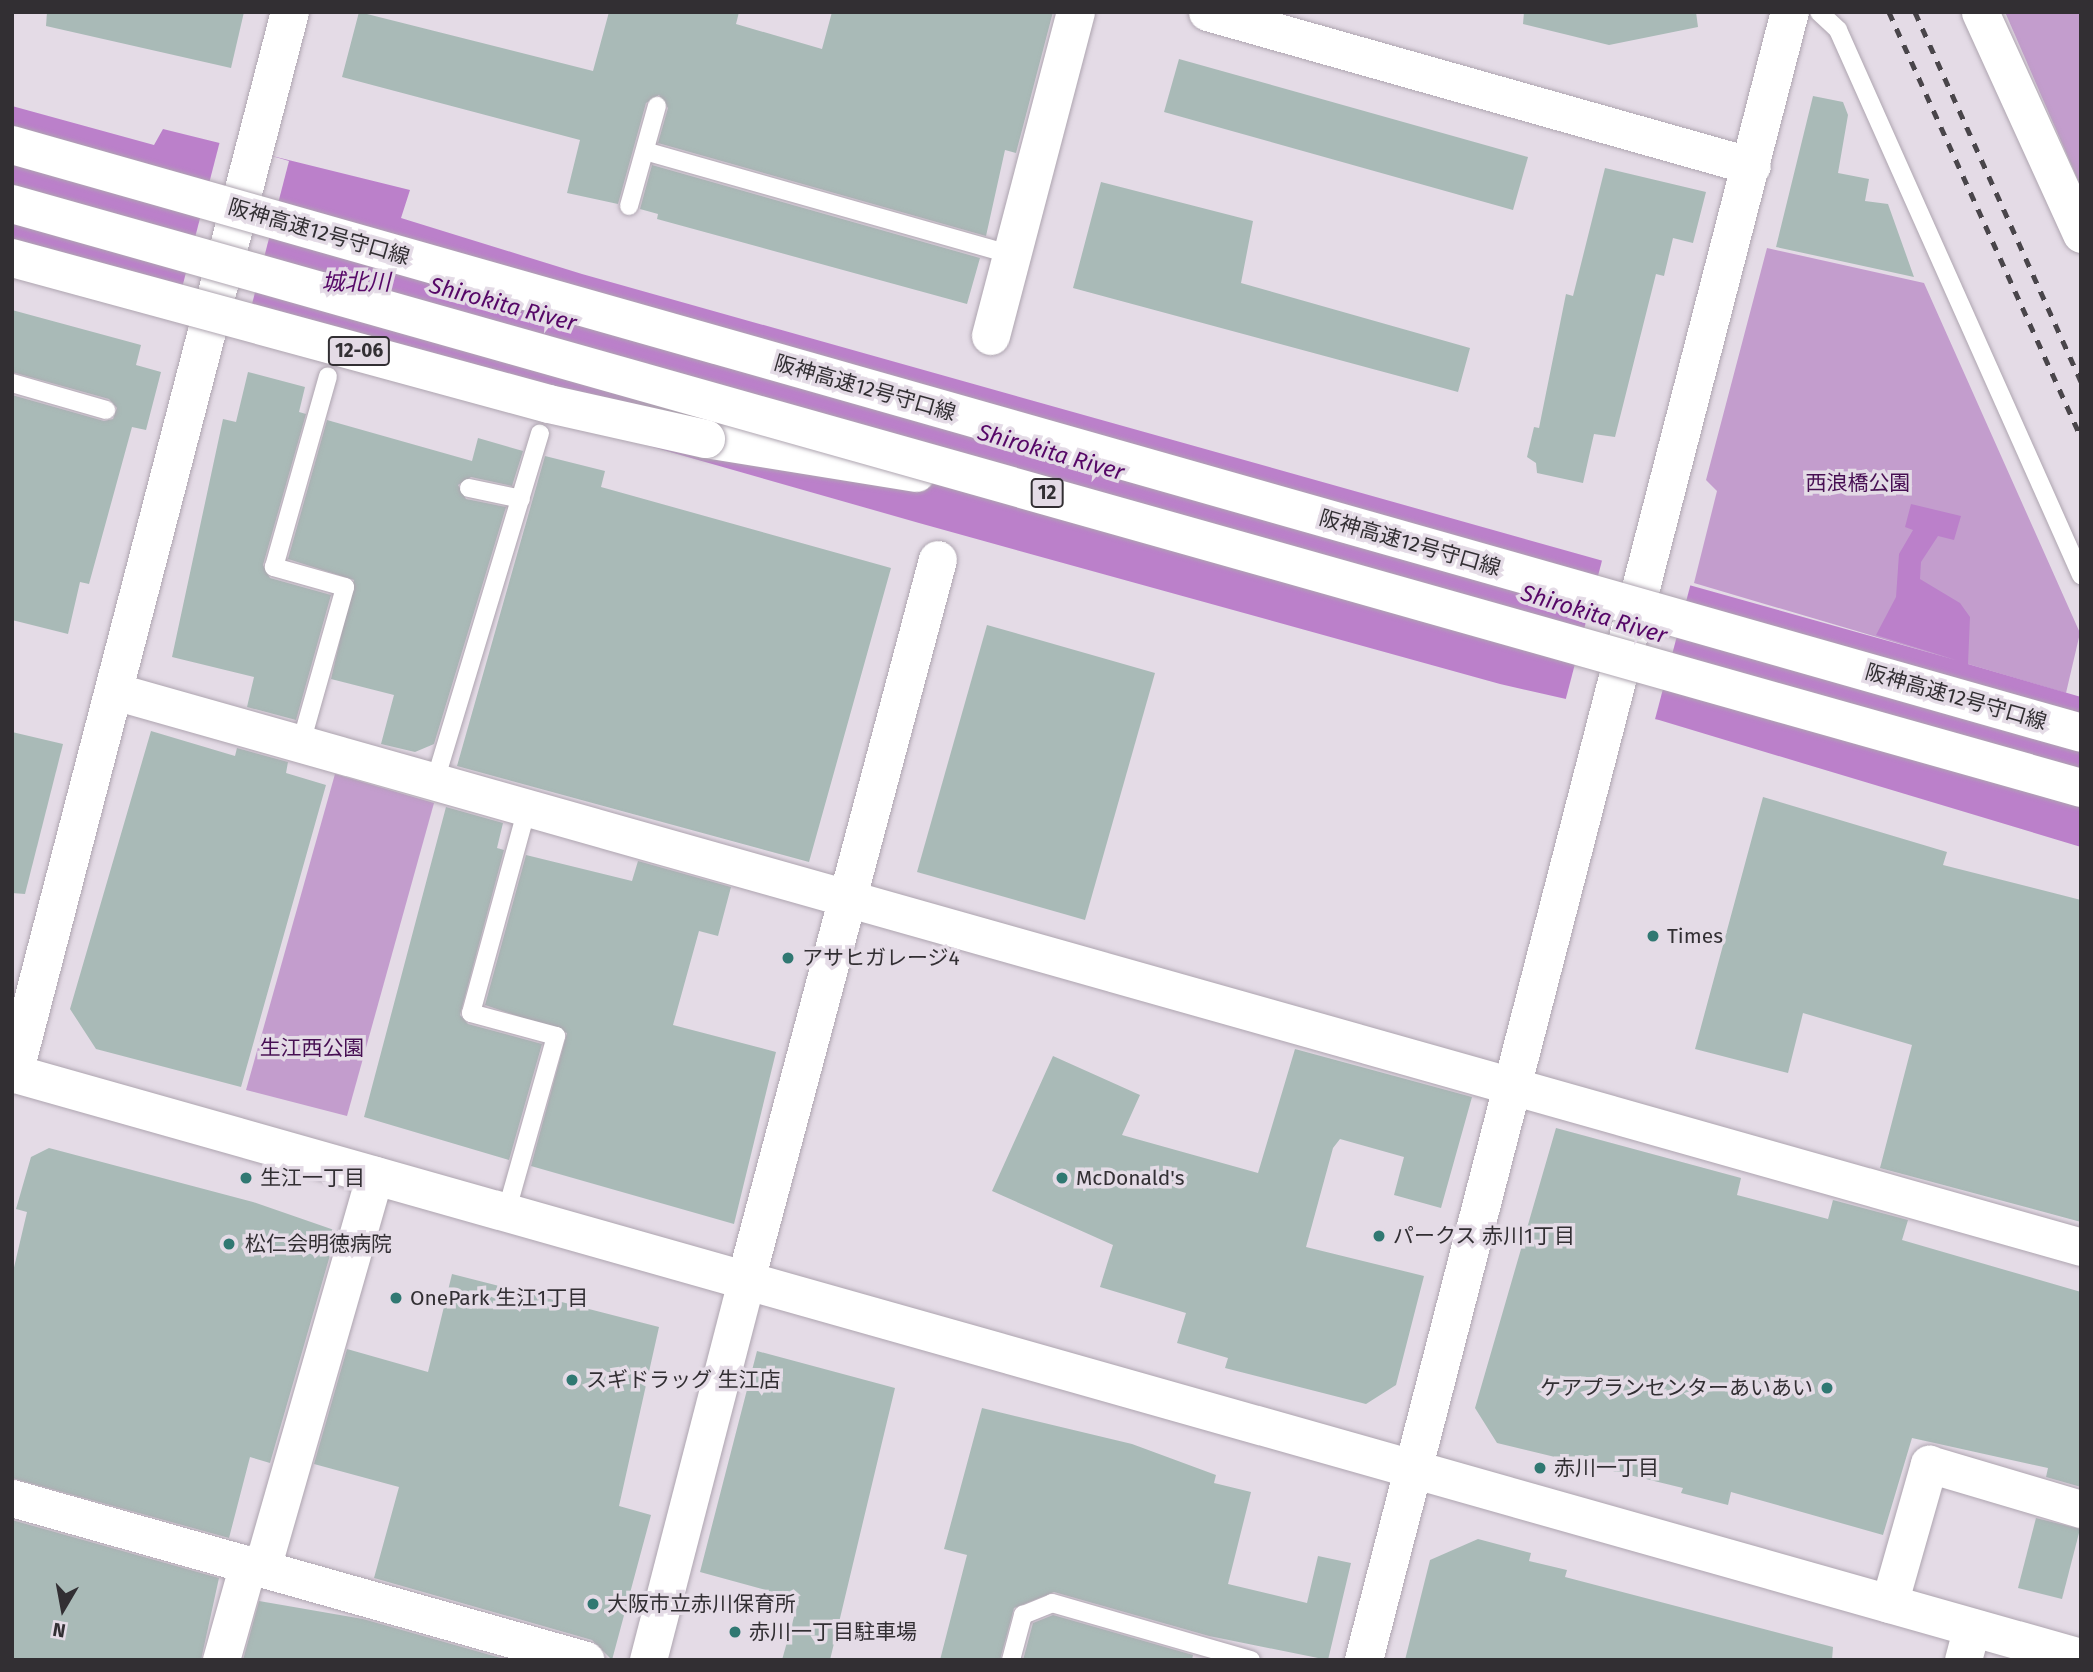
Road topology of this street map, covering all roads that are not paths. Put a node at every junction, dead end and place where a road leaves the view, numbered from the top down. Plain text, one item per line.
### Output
1 (290, 12) edge
2 (1076, 12) edge
3 (1790, 12) edge
4 (1819, 12) edge
5 (1980, 12) edge
6 (1226, 15) edge
7 (657, 106) dead end
8 (12, 145) edge
9 (645, 151) junction
10 (1752, 166) junction
11 (12, 204) edge
12 (629, 206) dead end
13 (2081, 234) edge
14 (1012, 255) junction
15 (12, 258) edge
16 (991, 336) dead end
17 (328, 376) dead end
18 (12, 383) edge
19 (106, 410) dead end
20 (540, 433) dead end
21 (469, 488) dead end
22 (1053, 495) junction
23 (521, 499) junction
24 (938, 560) dead end
25 (2081, 575) edge
26 (114, 691) junction
27 (2081, 733) edge
28 (301, 743) junction
29 (435, 781) junction
30 (2081, 788) edge
31 (527, 808) junction
32 (849, 897) junction
33 (13, 1076) edge
34 (1513, 1087) junction
35 (375, 1175) junction
36 (506, 1213) junction
37 (2081, 1247) edge
38 (746, 1280) junction
39 (1414, 1470) junction
40 (12, 1498) edge
41 (2081, 1509) edge
42 (255, 1566) junction
43 (1889, 1604) junction
44 (1967, 1644) edge
45 (2081, 1658) edge
46 (221, 1660) edge
47 (586, 1660) edge
48 (648, 1660) edge
49 (1011, 1660) edge
50 (1251, 1660) edge
51 (1364, 1660) edge

1 - 26 main road, bridge
2 - 14 main road
3 - 10 main road
4 - 25 lane
5 - 13 street
6 - 10 street
7 - 9 lane
8 - 27 main road, 阪神高速12号守口線 / 12, bridge
9 - 12 lane
9 - 14 lane
10 - 34 main road, bridge
11 - 22 main road, 12, bridge
14 - 16 main road
15 - 22 main road, 12-06, bridge
17 - 28 lane
18 - 19 lane
20 - 23 lane
21 - 23 lane
22 - 30 main road, 12, bridge
23 - 29 lane
24 - 32 main road
26 - 28 street
26 - 33 main road
28 - 29 street
29 - 31 street
31 - 32 street
31 - 36 lane
32 - 34 street
32 - 38 main road
33 - 35 main road
34 - 37 street
34 - 39 main road
35 - 36 main road
35 - 42 street
36 - 38 main road
38 - 39 main road
38 - 48 street
39 - 43 main road
39 - 51 main road
40 - 42 street
41 - 43 street
42 - 46 street
42 - 47 street
43 - 44 main road
44 - 45 main road
49 - 50 lane

